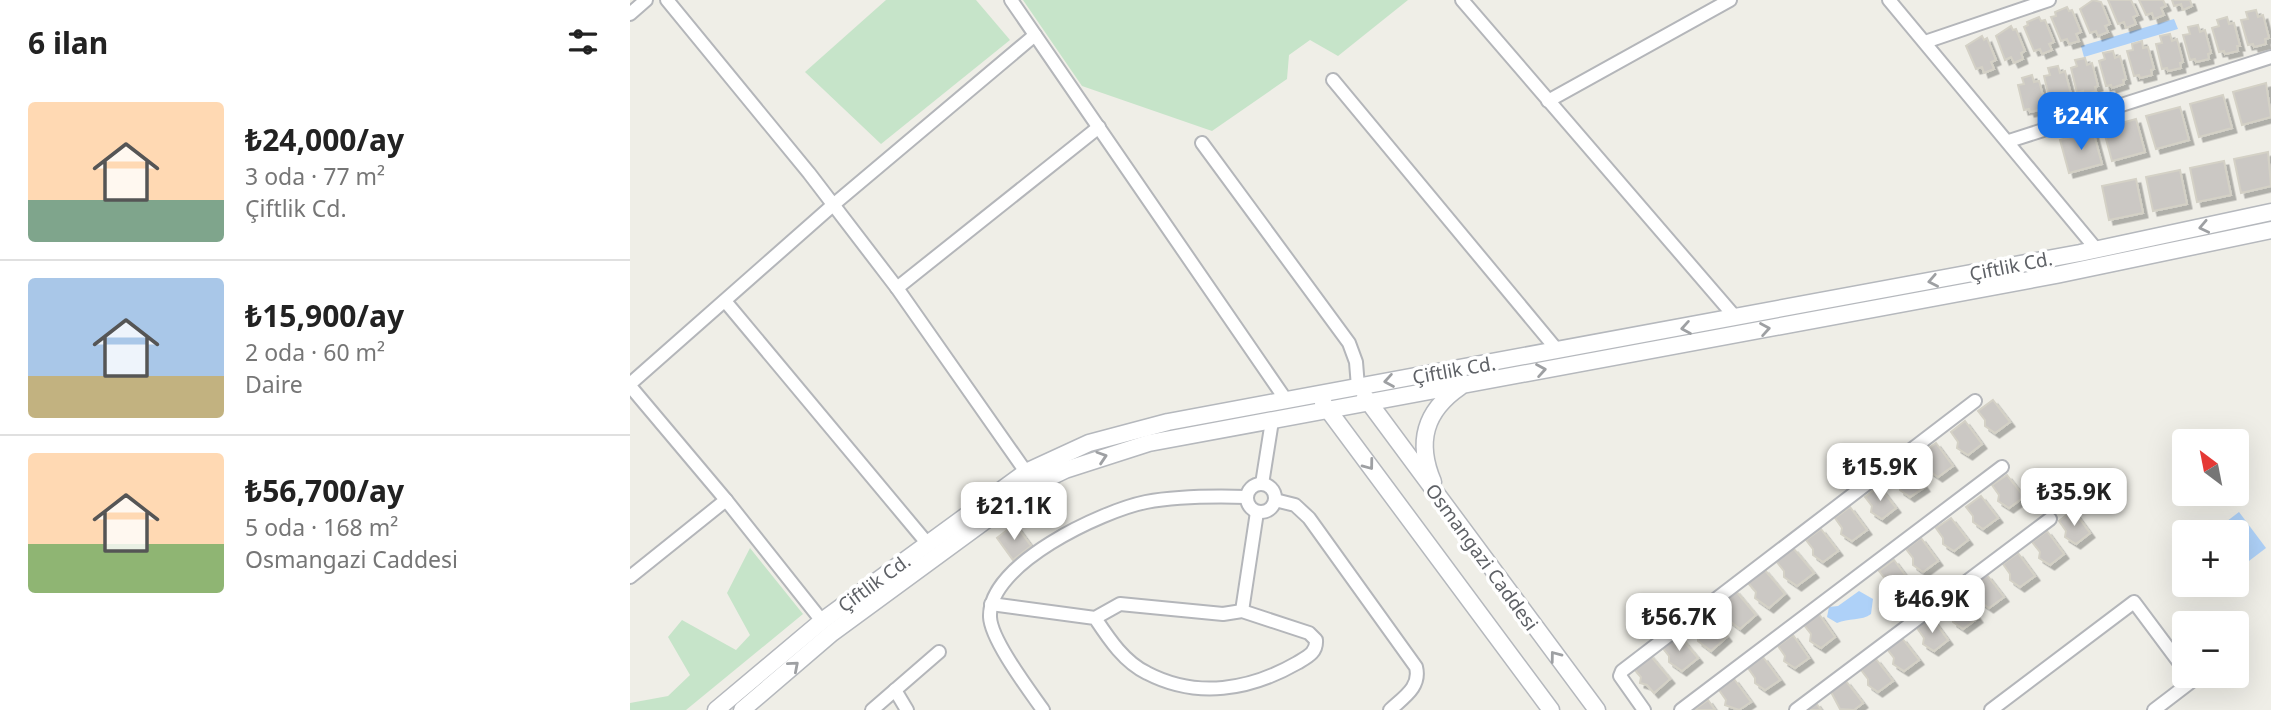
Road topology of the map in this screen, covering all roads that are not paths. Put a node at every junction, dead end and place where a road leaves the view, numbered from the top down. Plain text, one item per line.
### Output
1 (646, 0) edge
2 (667, 0) edge
3 (1011, 0) edge
4 (1462, 0) edge
5 (1730, 0) edge
6 (1889, 0) edge
7 (2049, 0) edge
8 (630, 14) edge
9 (1035, 35) junction
10 (1926, 42) junction
11 (2271, 57) edge
12 (1333, 80) dead end
13 (1548, 101) junction
14 (1099, 127) junction
15 (2008, 141) junction
16 (1202, 143) dead end
17 (833, 205) junction
18 (2271, 212) edge
19 (2271, 230) edge
20 (2097, 250) junction
21 (897, 289) junction
22 (725, 301) junction
23 (1735, 318) junction
24 (1558, 351) junction
25 (630, 385) edge
26 (1462, 385) junction
27 (1358, 387) junction
28 (1317, 394) junction
29 (1286, 400) junction
30 (1975, 401) dead end
31 (1368, 402) junction
32 (1328, 410) junction
33 (1272, 421) junction
34 (2002, 467) dead end
35 (1026, 472) junction
36 (1262, 484) junction
37 (1247, 496) junction
38 (726, 500) junction
39 (1275, 500) junction
40 (1440, 500) junction
41 (1257, 512) junction
42 (2050, 519) dead end
43 (927, 543) junction
44 (630, 577) edge
45 (991, 604) junction
46 (1241, 611) junction
47 (1095, 618) junction
48 (822, 621) junction
49 (939, 652) dead end
50 (2172, 653) edge
51 (2184, 688) edge
52 (895, 690) junction
53 (716, 710) edge
54 (742, 710) edge
55 (872, 710) edge
56 (907, 710) edge
57 (1043, 710) edge
58 (1390, 710) edge
59 (1551, 710) edge
60 (1597, 710) edge
61 (1644, 710) edge
62 (1681, 710) edge
63 (1796, 710) edge
64 (1991, 710) edge
65 (2154, 710) edge

1 - 8 street
2 - 17 street
3 - 9 street
4 - 13 street
5 - 13 street
6 - 10 street
7 - 10 street
9 - 14 street
9 - 17 street
10 - 15 street
11 - 15 street
12 - 24 street
13 - 23 street
14 - 21 street
14 - 29 street
15 - 20 street
16 - 27 street
17 - 21 street
17 - 22 street
18 -> 20 street, Çiftlik Cd.
26 -> 19 street, Çiftlik Cd.
20 -> 23 street, Çiftlik Cd.
21 - 35 street
22 - 25 street
22 - 43 street
23 -> 24 street, Çiftlik Cd.
24 -> 27 street, Çiftlik Cd.
25 - 38 street
26 - 31 street, Çiftlik Cd.
26 - 40 street
27 - 28 street, Çiftlik Cd.
27 - 31 street, Osmangazi Caddesi
28 - 29 street, Çiftlik Cd.
28 - 32 street, Osmangazi Caddesi
29 - 35 street, Çiftlik Cd.
30 - 61 street
31 - 32 street, Çiftlik Cd.
31 - 40 street, Osmangazi Caddesi
32 - 33 street, Çiftlik Cd.
32 -> 59 street, Osmangazi Caddesi
33 - 36 street
54 -> 33 street, Çiftlik Cd.
34 - 62 street
35 - 43 street, Çiftlik Cd.
36 - 37 street
36 - 39 street
37 - 41 street
37 - 45 street
38 - 44 street
38 - 48 street
39 - 41 street
39 - 58 street
60 -> 40 street, Osmangazi Caddesi
41 - 46 street
42 - 63 street
43 - 48 street, Çiftlik Cd.
45 - 47 street
45 - 57 street
46 - 47 street
46 - 47 street
48 - 53 street, Çiftlik Cd.
49 - 52 street
50 - 64 street
51 - 65 street
52 - 55 street
52 - 56 street

